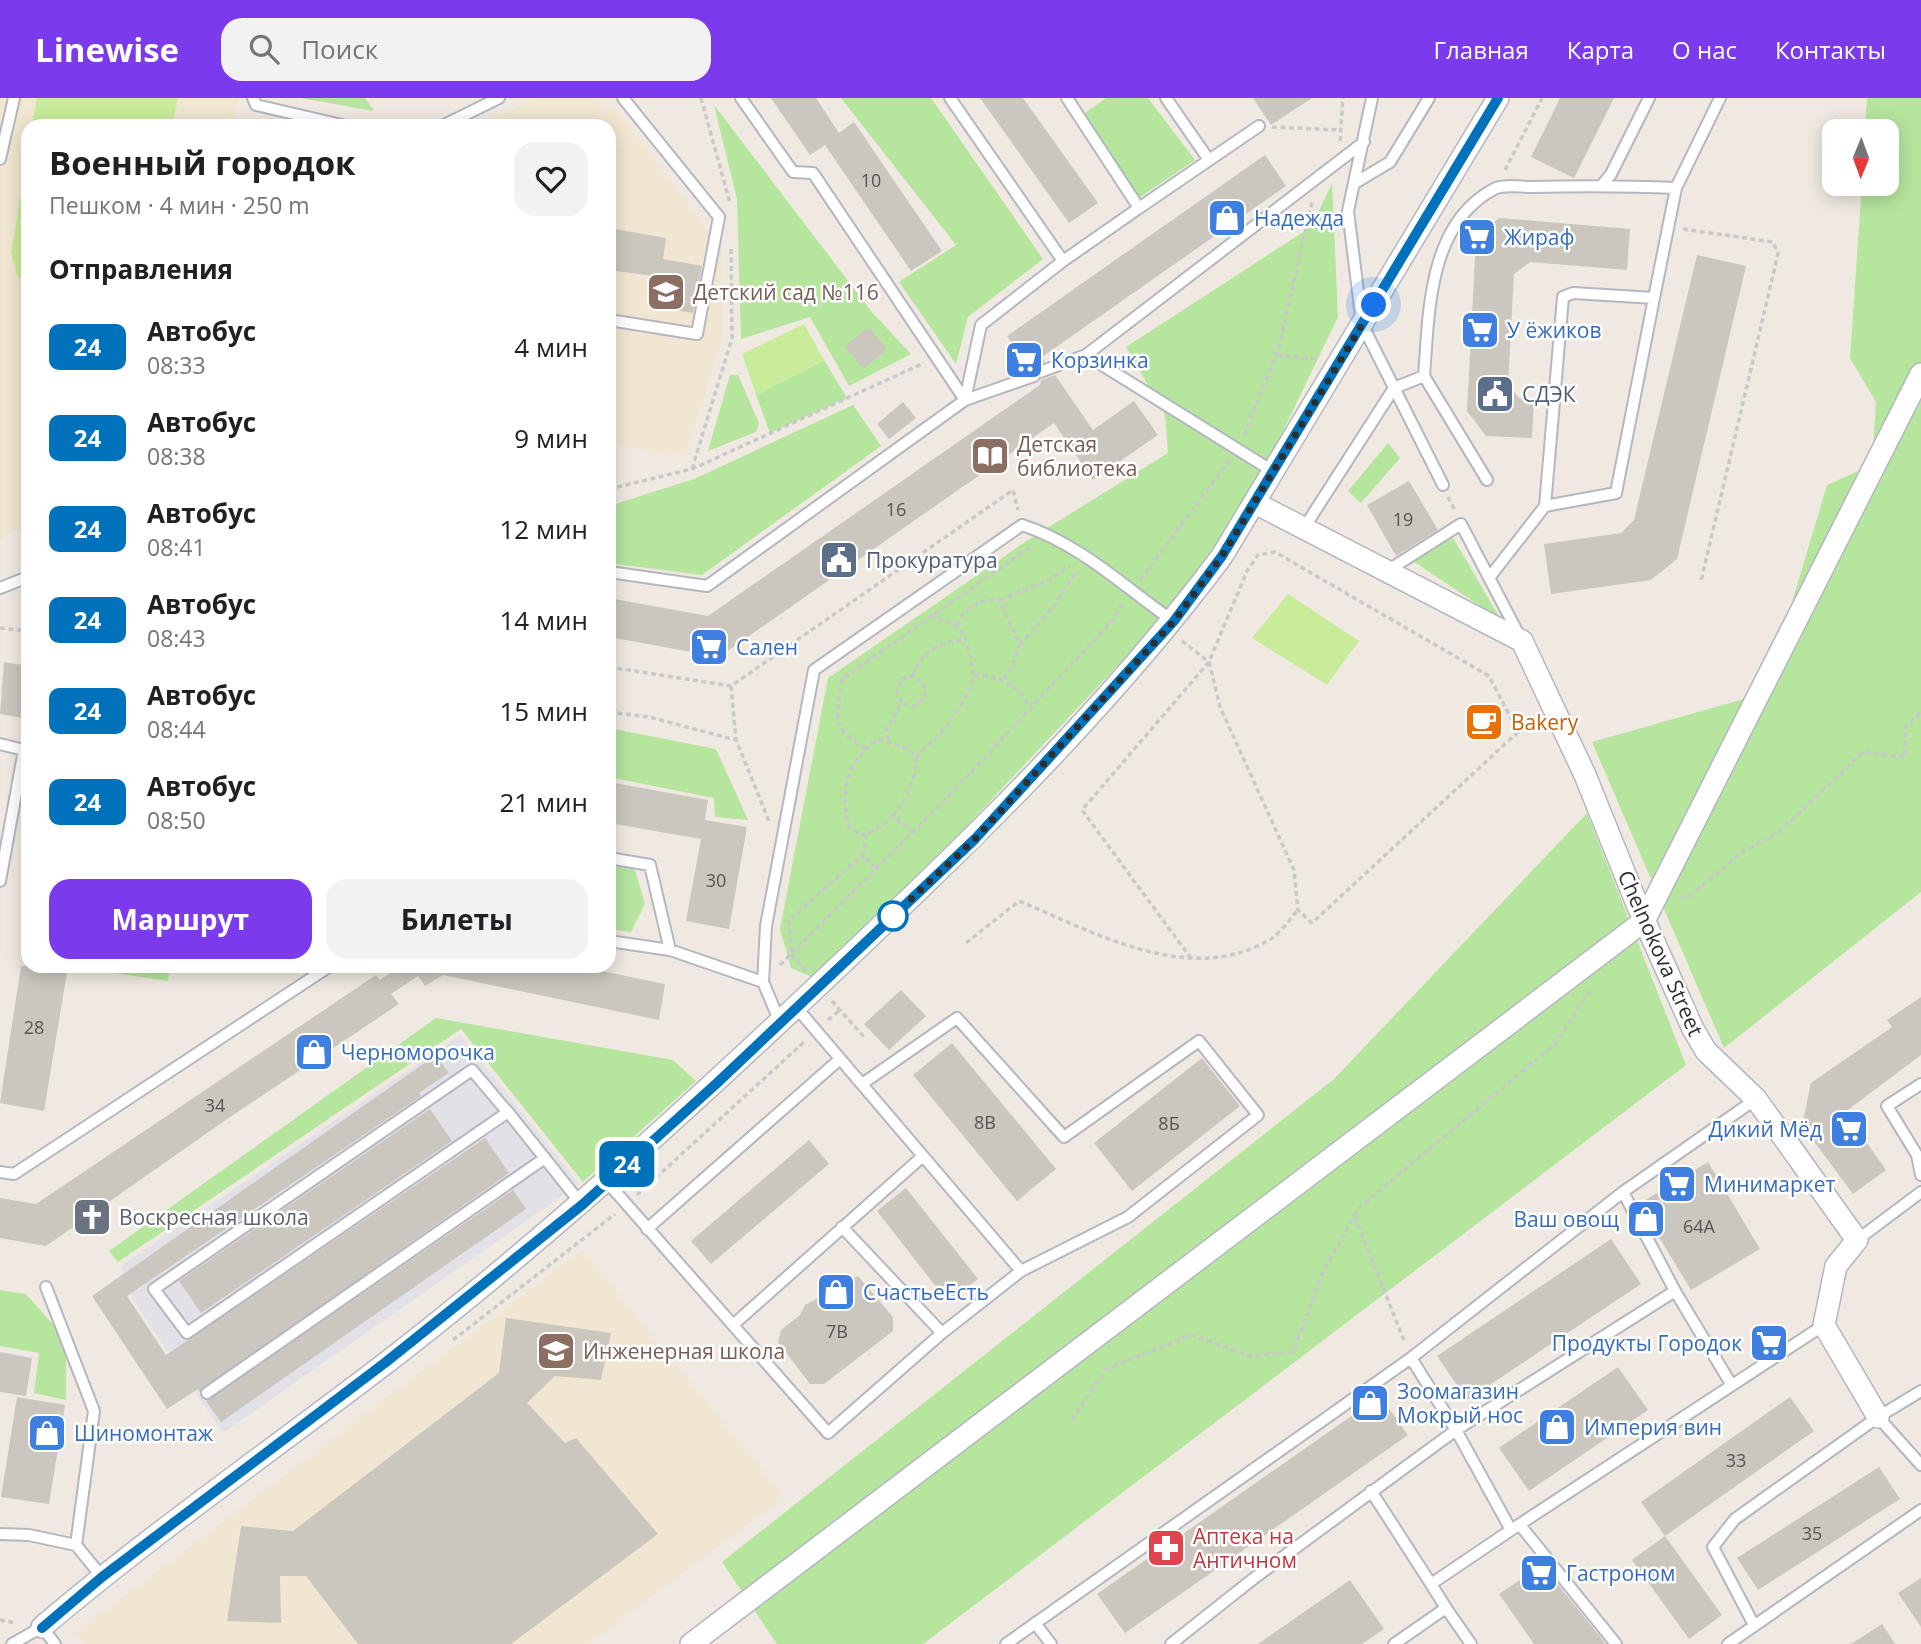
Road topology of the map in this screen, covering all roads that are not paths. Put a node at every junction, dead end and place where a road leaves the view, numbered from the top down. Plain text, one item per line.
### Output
1 (14, 98) edge
2 (253, 98) edge
3 (499, 98) edge
4 (623, 98) edge
5 (741, 98) edge
6 (950, 98) edge
7 (1068, 98) edge
8 (1166, 98) edge
9 (1373, 98) edge
10 (1429, 98) edge
11 (1498, 98) edge
12 (1649, 98) edge
13 (1720, 98) edge
14 (316, 119) edge
15 (456, 119) edge
16 (1259, 126) road end
17 (1364, 142) junction
18 (0, 159) edge
19 (1209, 160) junction
20 (1355, 184) junction
21 (1602, 185) junction
22 (1676, 188) junction
23 (1139, 208) junction
24 (1063, 261) junction
25 (1654, 298) junction
26 (616, 321) edge
27 (1362, 324) junction
28 (1086, 355) junction
29 (1921, 374) edge
30 (1424, 376) junction
31 (1394, 388) junction
32 (965, 400) junction
33 (1274, 472) junction
34 (1487, 480) dead end
35 (1443, 485) road end
36 (1255, 503) junction
37 (1545, 506) junction
38 (1304, 528) junction
39 (1387, 571) junction
40 (616, 573) edge
41 (1489, 578) junction
42 (21, 580) edge
43 (0, 588) edge
44 (1170, 625) junction
45 (1522, 641) junction
46 (0, 744) edge
47 (21, 749) edge
48 (21, 767) edge
49 (15, 801) junction
50 (21, 801) edge
51 (616, 859) edge
52 (0, 881) edge
53 (1644, 921) junction
54 (616, 942) edge
55 (670, 950) junction
56 (319, 973) edge
57 (763, 982) junction
58 (796, 1007) junction
59 (780, 1022) junction
60 (840, 1059) junction
61 (862, 1084) junction
62 (1921, 1084) edge
63 (1756, 1099) junction
64 (508, 1112) junction
65 (1919, 1154) edge
66 (923, 1156) junction
67 (545, 1158) junction
68 (0, 1172) edge
69 (1921, 1175) edge
70 (607, 1182) junction
71 (1623, 1192) junction
72 (1921, 1192) edge
73 (582, 1205) junction
74 (842, 1227) junction
75 (647, 1229) junction
76 (1857, 1240) junction
77 (1021, 1270) junction
78 (46, 1287) dead end
79 (1675, 1291) junction
80 (733, 1325) junction
81 (1824, 1325) junction
82 (942, 1333) junction
83 (1411, 1358) junction
84 (1731, 1384) junction
85 (1921, 1391) edge
86 (207, 1394) dead end
87 (1878, 1417) junction
88 (1456, 1430) junction
89 (1921, 1465) edge
90 (1371, 1491) junction
91 (1921, 1510) edge
92 (1516, 1528) junction
93 (0, 1534) edge
94 (76, 1545) junction
95 (102, 1577) junction
96 (1431, 1584) junction
97 (1446, 1608) junction
98 (1035, 1623) junction
99 (1754, 1625) junction
100 (49, 1636) edge
101 (12, 1644) edge
102 (691, 1644) edge
103 (1006, 1644) edge
104 (1051, 1644) edge
105 (1171, 1644) edge
106 (1394, 1644) edge
107 (1471, 1644) edge
108 (1616, 1644) edge
109 (1728, 1644) edge

1 - 18 lane
2 - 14 lane
3 - 15 lane
4 - 26 lane
5 - 32 lane
6 - 24 lane
7 - 23 lane
8 - 19 lane
9 - 17 lane
10 - 20 lane
11 - 27 street
12 - 21 lane
13 - 22 lane
16 - 19 lane
17 - 20 lane
17 - 28 lane
19 - 23 lane
20 - 27 lane
21 - 22 lane
21 - 30 lane
22 - 25 lane
23 - 24 lane
24 - 32 lane
25 - 37 lane
25 - 37 lane
27 - 31 lane
27 - 33 street
28 - 32 lane
28 - 33 lane
29 - 53 street
30 - 31 lane
30 - 34 lane
31 - 35 lane
31 - 38 lane
32 - 40 lane
33 - 36 street
36 - 38 street
36 - 44 street
37 - 41 lane
38 - 39 street
39 - 41 lane, Chelnokova Street
39 - 45 street
41 - 45 lane, Chelnokova Street
42 - 43 lane
44 - 57 lane
44 - 58 street
45 - 53 street, Chelnokova Street
46 - 47 lane
48 - 49 lane
49 - 50 lane
49 - 52 lane
51 - 55 lane
53 - 63 street, Chelnokova Street
53 - 102 street
54 - 55 lane
55 - 57 lane
56 - 68 lane
57 - 59 lane
58 - 59 street
58 - 60 lane
59 - 70 street
60 - 61 lane
60 - 75 lane
61 - 66 lane
61 - 77 lane
62 - 65 lane
63 - 71 lane
63 - 76 street, Chelnokova Street
64 - 64 lane
64 - 67 lane
65 - 69 lane
66 - 74 lane
66 - 77 lane
67 - 73 lane
67 - 86 lane
70 - 73 street
70 - 75 lane
71 - 79 lane
71 - 83 lane
72 - 76 lane
73 - 95 street
74 - 80 lane
74 - 82 lane
75 - 80 lane
76 - 81 street
77 - 82 lane
78 - 94 lane
79 - 84 lane
79 - 88 lane
80 - 82 lane
81 - 84 lane
81 - 87 street
83 - 88 lane
83 - 98 lane
84 - 92 lane
85 - 87 lane
87 - 89 lane
87 - 99 lane
88 - 90 lane
88 - 92 lane
90 - 96 lane
90 - 105 lane
91 - 99 lane
92 - 96 lane
92 - 108 lane
93 - 94 lane
94 - 95 lane
95 - 100 street
96 - 97 lane
97 - 106 lane
97 - 107 lane
98 - 103 lane
98 - 104 lane
99 - 109 lane
100 - 101 lane

